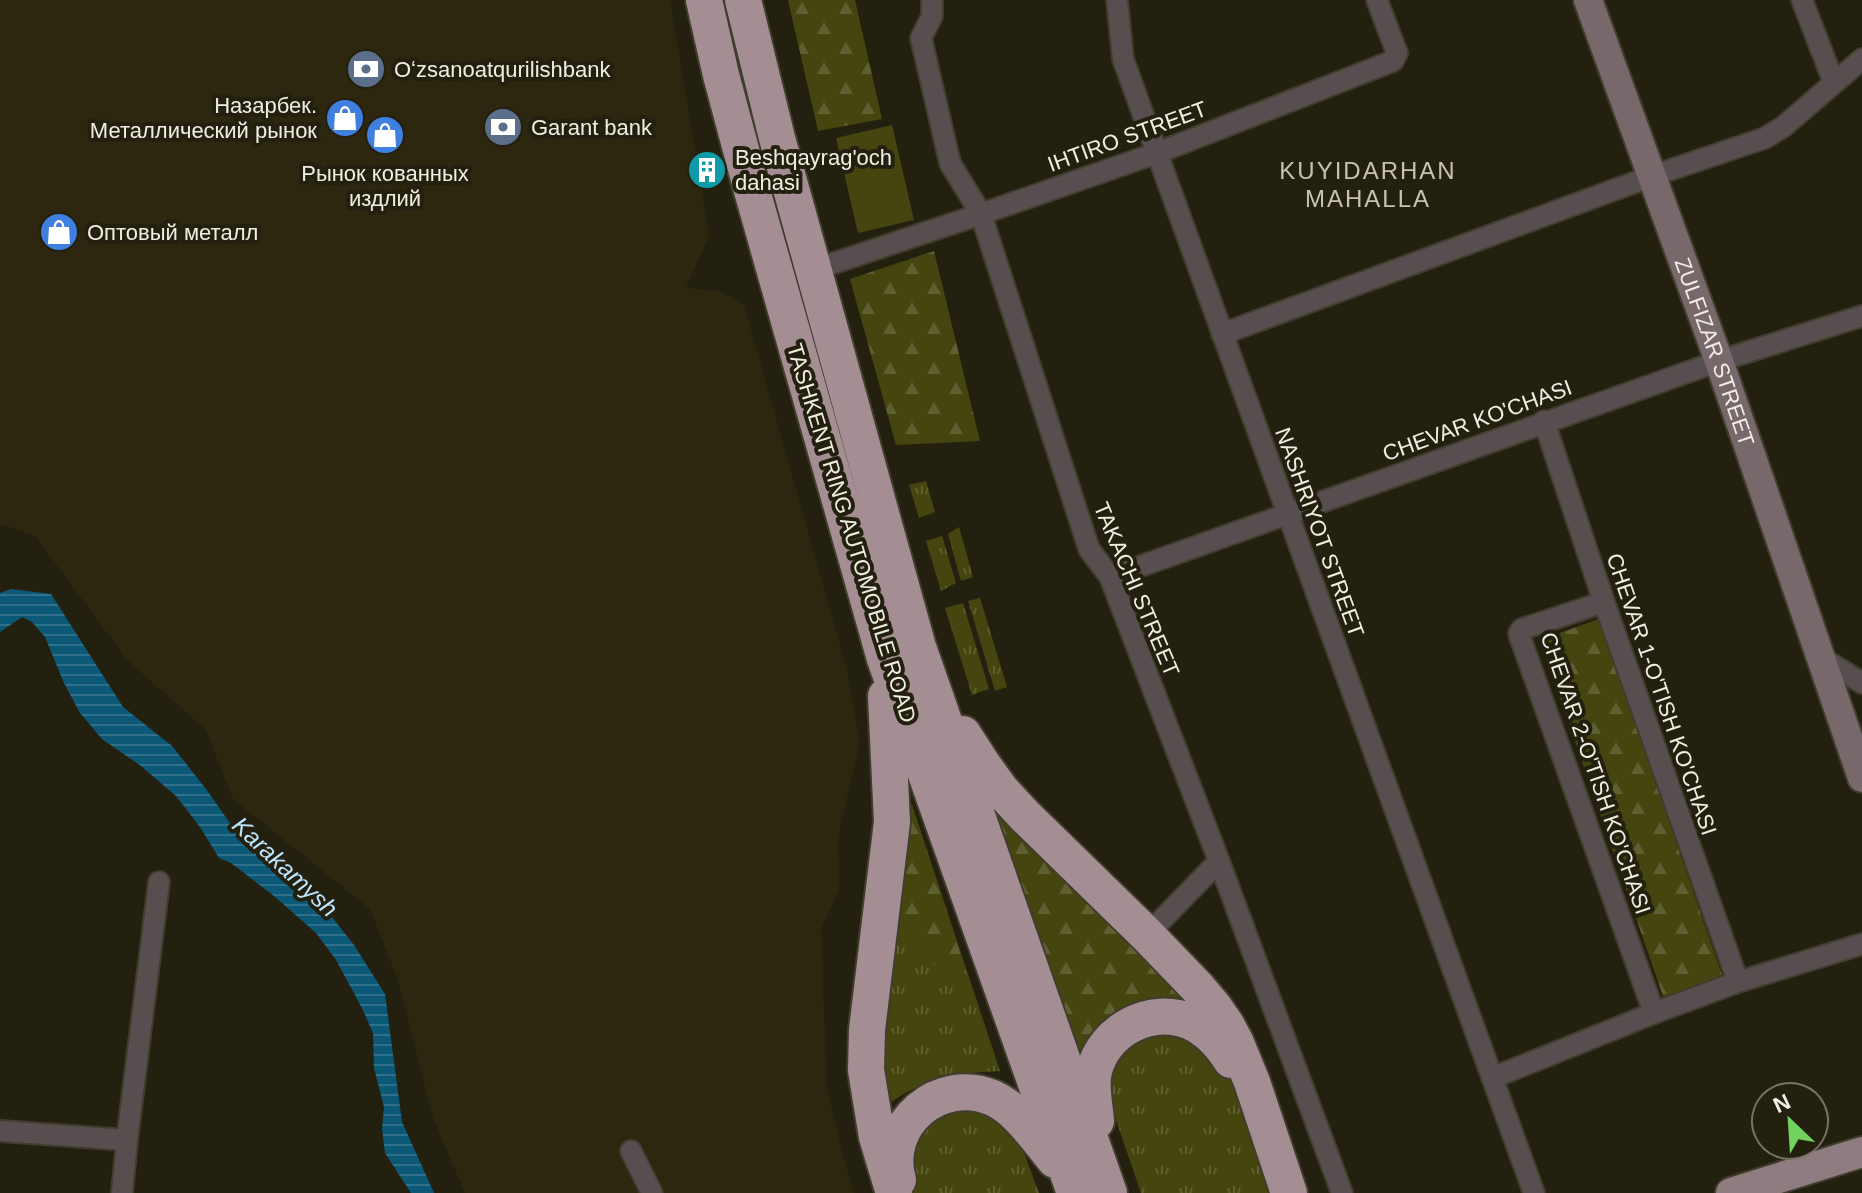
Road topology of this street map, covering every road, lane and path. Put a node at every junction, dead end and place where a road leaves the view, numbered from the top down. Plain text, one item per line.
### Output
1 (704, 0) edge
2 (743, 0) edge
3 (932, 0) edge
4 (1117, 0) edge
5 (1377, 0) edge
6 (1588, 0) edge
7 (1802, 0) edge
8 (1862, 59) edge
9 (1834, 83) junction
10 (1157, 153) junction
11 (1652, 176) junction
12 (981, 214) junction
13 (813, 270) junction
14 (1862, 316) edge
15 (1222, 334) junction
16 (1719, 361) junction
17 (1544, 421) junction
18 (1288, 513) junction
19 (1110, 577) junction
20 (1604, 602) junction
21 (902, 653) junction
22 (1819, 656) junction
23 (1862, 683) edge
24 (1862, 778) edge
25 (1219, 861) junction
26 (159, 882) dead end
27 (1147, 935) junction
28 (1862, 944) edge
29 (1738, 982) junction
30 (1654, 1013) junction
31 (1492, 1078) junction
32 (0, 1131) edge
33 (127, 1140) junction
34 (631, 1151) dead end
35 (1862, 1152) edge
36 (1862, 1171) edge
37 (1088, 1182) edge
38 (122, 1193) edge
39 (652, 1193) edge
40 (894, 1193) edge
41 (902, 1193) edge
42 (1280, 1193) edge
43 (1289, 1193) edge
44 (1342, 1193) edge
45 (1534, 1193) edge
46 (1731, 1193) edge
47 (1792, 1193) edge

1 - 21 highway, TASHKENT RING AUTOMOBILE ROAD
2 - 13 highway, TASHKENT RING AUTOMOBILE ROAD
3 - 12 street, TAKACHI STREET
4 - 10 street, NASHRIYOT STREET
5 - 10 street, IHTIRO STREET
6 - 11 street, ZULFIZAR STREET
7 - 9 street
8 - 9 street
9 - 11 street
10 - 12 street, IHTIRO STREET
10 - 15 street, NASHRIYOT STREET
11 - 15 street
11 - 16 street, ZULFIZAR STREET
12 - 13 street, IHTIRO STREET
12 - 19 street, TAKACHI STREET
13 - 21 highway, TASHKENT RING AUTOMOBILE ROAD
14 - 16 street, CHEVAR KO'CHASI
15 - 18 street, NASHRIYOT STREET
16 - 17 street, CHEVAR KO'CHASI
16 - 22 street, ZULFIZAR STREET
17 - 18 street, CHEVAR KO'CHASI
17 - 20 street, CHEVAR 1-O'TISH KO'CHASI
18 - 19 street, CHEVAR KO'CHASI
18 - 31 street, NASHRIYOT STREET
19 - 25 street, TAKACHI STREET
20 - 29 street, CHEVAR 1-O'TISH KO'CHASI
20 - 30 street, CHEVAR 2-O'TISH KO'CHASI
21 - 27 highway
21 - 37 highway, TASHKENT RING AUTOMOBILE ROAD
21 - 40 highway
22 - 23 street
22 - 24 street, ZULFIZAR STREET
25 - 27 street
25 - 44 street, TAKACHI STREET
26 - 33 street
27 - 43 highway
28 - 29 street
29 - 30 street
30 - 31 street
31 - 45 street, NASHRIYOT STREET
32 - 33 street
33 - 38 street
34 - 39 street
35 - 46 main road
36 - 47 main road
37 - 41 highway
37 - 42 highway

